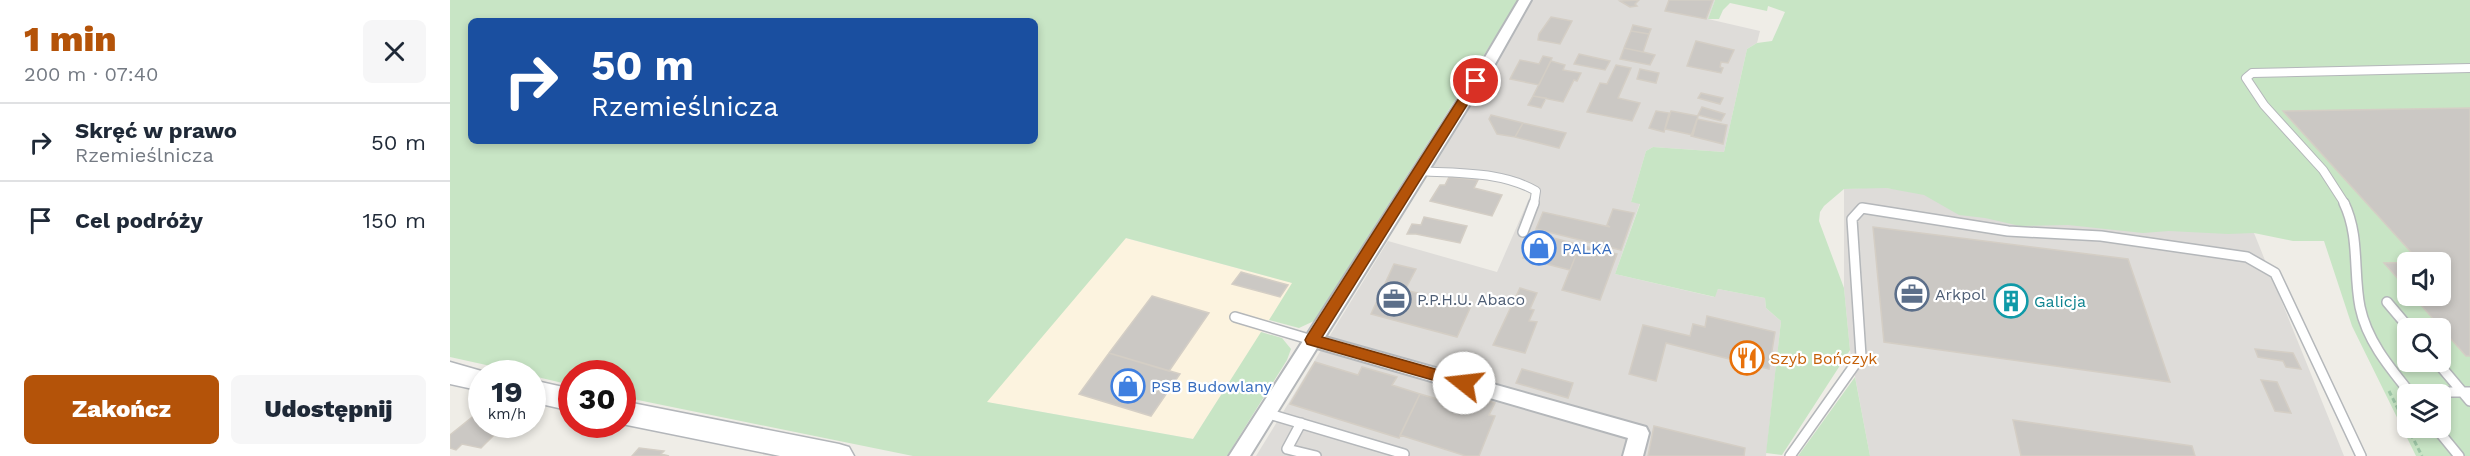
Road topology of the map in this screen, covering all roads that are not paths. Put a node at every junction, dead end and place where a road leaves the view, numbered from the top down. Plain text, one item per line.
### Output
1 (1525, 0) edge
2 (2470, 68) edge
3 (1420, 171) junction
4 (1523, 232) dead end
5 (2387, 302) dead end
6 (1235, 317) dead end
7 (2401, 318) edge
8 (1312, 340) junction
9 (2447, 372) edge
10 (450, 373) edge
11 (468, 377) edge
12 (2403, 384) edge
13 (2451, 392) edge
14 (2466, 392) edge
15 (2470, 401) edge
16 (1266, 413) junction
17 (636, 415) edge
18 (1301, 423) junction
19 (2444, 438) edge
20 (839, 456) edge
21 (1239, 456) edge
22 (1316, 456) edge
23 (1404, 456) edge
24 (1633, 456) edge
25 (1790, 456) edge
26 (2361, 456) edge
27 (2459, 456) edge

1 - 3 street
2 - 12 lane
3 - 4 lane
3 - 8 street
5 - 7 lane
6 - 8 lane
8 - 16 street
8 - 24 street
9 - 14 lane
10 - 11 street
13 - 14 lane
14 - 15 lane
16 - 18 lane
16 - 21 street
17 - 20 street
18 - 22 lane
18 - 23 lane
19 - 27 lane
25 - 26 lane

